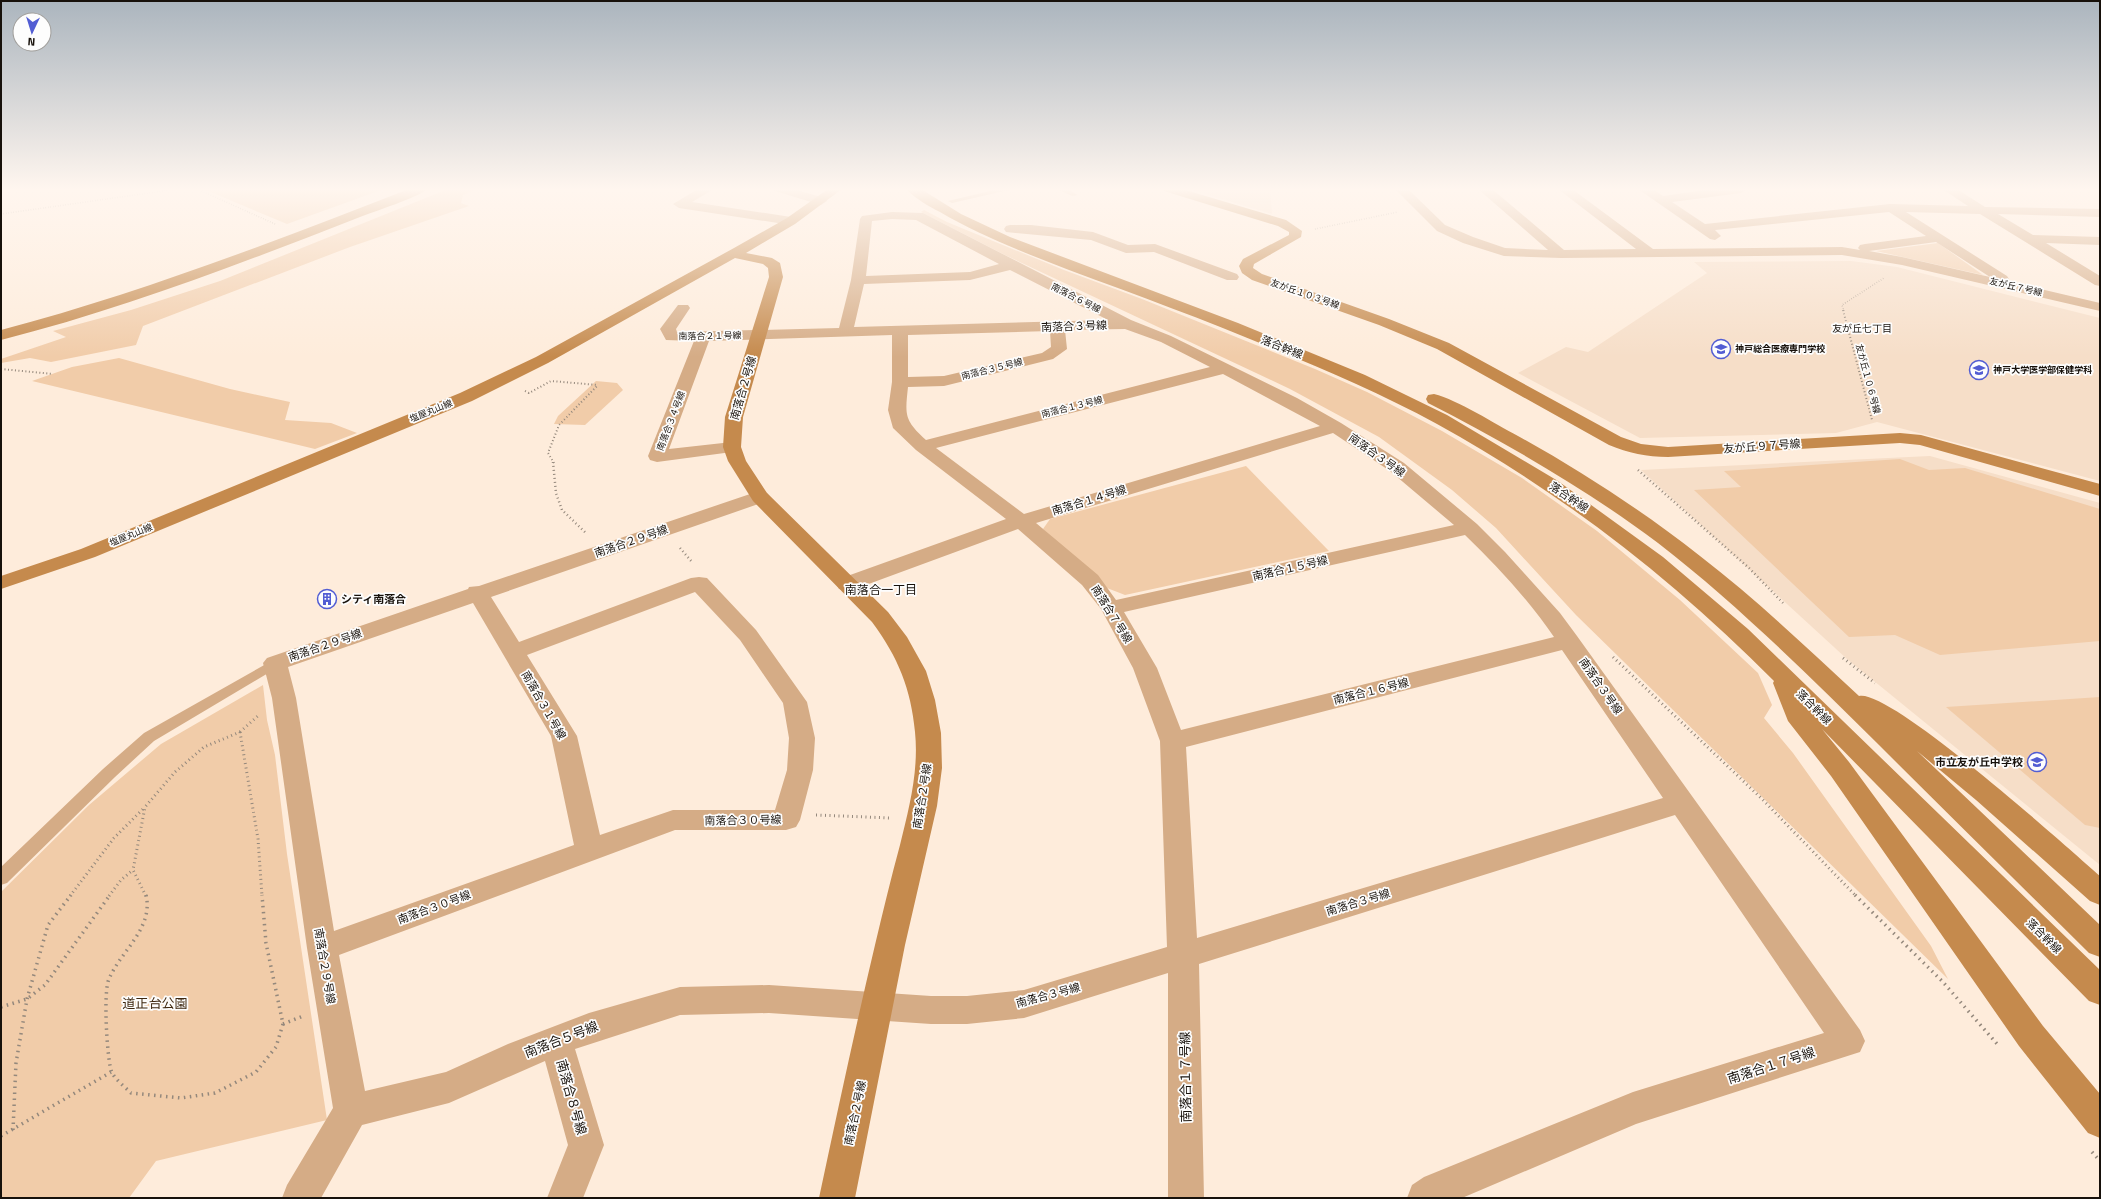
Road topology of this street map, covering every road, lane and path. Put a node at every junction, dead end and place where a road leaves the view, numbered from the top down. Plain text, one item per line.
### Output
1 (273, 245) edge
2 (749, 245) edge
3 (863, 245) edge
4 (973, 245) edge
5 (1023, 245) edge
6 (1051, 245) edge
7 (1116, 245) edge
8 (1280, 245) edge
9 (1483, 245) edge
10 (1550, 245) edge
11 (1639, 245) edge
12 (1728, 245) edge
13 (1887, 245) edge
14 (1950, 245) edge
15 (2040, 245) edge
16 (1842, 251) junction
17 (1738, 252) junction
18 (1650, 253) junction
19 (733, 254) junction
20 (1561, 254) junction
21 (1902, 261) junction
22 (1011, 265) junction
23 (2083, 272) junction
24 (2100, 272) edge
25 (1232, 277) dead end
26 (858, 280) junction
27 (2100, 282) edge
28 (2014, 287) junction
29 (2100, 307) edge
30 (683, 308) dead end
31 (1127, 324) junction
32 (1057, 326) junction
33 (900, 331) junction
34 (845, 333) junction
35 (1, 335) edge
36 (759, 335) junction
37 (703, 337) junction
38 (1443, 346) joint
39 (1, 369) edge
40 (1223, 369) junction
41 (53, 374) dead end
42 (900, 382) junction
43 (523, 391) dead end
44 (1876, 423) dead end
45 (1335, 427) junction
46 (922, 446) junction
47 (732, 447) junction
48 (1636, 468) dead end
49 (2100, 490) edge
50 (760, 497) junction
51 (1021, 520) junction
52 (1470, 528) junction
53 (679, 547) dead end
54 (602, 551) junction
55 (1, 583) edge
56 (699, 583) junction
57 (847, 584) junction
58 (477, 592) junction
59 (1111, 608) junction
60 (1788, 609) dead end
61 (1569, 641) junction
62 (513, 652) junction
63 (1610, 654) dead end
64 (1840, 656) dead end
65 (275, 663) junction
66 (1781, 674) junction
67 (1828, 680) junction
68 (1882, 688) dead end
69 (284, 698) junction
70 (240, 732) junction
71 (1173, 741) junction
72 (1681, 803) junction
73 (144, 807) junction
74 (897, 819) dead end
75 (786, 820) junction
76 (590, 851) junction
77 (132, 870) junction
78 (1, 878) edge
79 (2100, 893) edge
80 (2100, 944) edge
81 (322, 948) junction
82 (1183, 955) junction
83 (2100, 991) edge
84 (27, 999) junction
85 (1, 1007) edge
86 (878, 1007) junction
87 (556, 1041) junction
88 (2000, 1047) dead end
89 (111, 1072) junction
90 (351, 1112) junction
91 (2100, 1121) edge
92 (13, 1130) junction
93 (1, 1136) edge
94 (2090, 1149) dead end
95 (2100, 1161) edge
96 (300, 1198) edge
97 (565, 1198) edge
98 (837, 1198) edge
99 (1186, 1198) edge
100 (1425, 1198) edge

1 - 35 street
2 - 19 street, 塩屋丸山線
3 - 26 street, 南落合６号線
4 - 22 street, 南落合６号線
5 - 66 street, 落合幹線
6 - 67 street, 落合幹線
7 - 25 street
8 - 38 street, 友が丘１０３号線
9 - 20 street, 友が丘７号線
10 - 20 street
11 - 18 street
12 - 17 street
13 - 16 street
14 - 28 street
15 - 23 street
16 - 17 street, 友が丘７号線
16 - 21 street, 友が丘７号線
17 - 18 street, 友が丘７号線
18 - 20 street, 友が丘７号線
19 - 36 street, 南落合２号線
19 - 55 street, 塩屋丸山線
21 - 28 street, 友が丘７号線
21 - 44 path, 友が丘１０６号線
22 - 26 street
22 - 31 street, 南落合６号線
23 - 24 street
23 - 27 street
26 - 34 street, 南落合６号線
28 - 29 street, 友が丘７号線
30 - 37 street, 南落合２１号線
31 - 32 street, 南落合３号線
31 - 40 street, 南落合３号線
32 - 33 street, 南落合３号線
32 - 42 street, 南落合３５号線
33 - 34 street, 南落合３号線
33 - 42 street, 南落合７号線
34 - 36 street, 南落合３号線
36 - 37 street, 南落合２１号線
36 - 47 street, 南落合２号線
37 - 47 street, 南落合３４号線
38 - 49 street, 友が丘９７号線
39 - 41 path
40 - 45 street, 南落合３号線
40 - 46 street, 南落合１３号線
42 - 46 street, 南落合７号線
43 - 54 path
45 - 51 street, 南落合１４号線
45 - 52 street, 南落合３号線
46 - 51 street, 南落合７号線
47 - 50 street, 南落合２号線
48 - 60 path
50 - 54 street, 南落合２９号線
50 - 57 street, 南落合２号線
51 - 57 street, 南落合１４号線
51 - 59 street, 南落合７号線
52 - 59 street, 南落合１５号線
52 - 61 street, 南落合３号線
53 - 56 path
54 - 58 street, 南落合２９号線
56 - 62 street
56 - 75 street, 南落合３０号線
57 - 86 street, 南落合２号線
58 - 62 street, 南落合３１号線
58 - 65 street, 南落合２９号線
59 - 71 street, 南落合７号線
61 - 71 street, 南落合１６号線
61 - 72 street, 南落合３号線
62 - 76 street, 南落合３１号線
63 - 88 path
64 - 68 path
65 - 69 street, 南落合２９号線
65 - 78 lane
66 - 83 street, 落合幹線
66 - 91 street
67 - 79 street
67 - 80 street, 落合幹線
69 - 70 path
69 - 81 street, 南落合２９号線
70 - 73 path
70 - 89 path
71 - 82 street, 南落合７号線
72 - 82 street, 南落合３号線
72 - 100 street, 南落合１７号線
73 - 77 path
73 - 84 path
74 - 75 path
75 - 76 street, 南落合３０号線
76 - 81 street, 南落合３０号線
77 - 84 path
77 - 89 path
81 - 90 street, 南落合２９号線
82 - 86 street, 南落合３号線
82 - 99 street, 南落合１７号線
84 - 85 path
84 - 92 path
86 - 87 street, 南落合５号線
86 - 98 street, 南落合２号線
87 - 90 street, 南落合５号線
87 - 97 street, 南落合８号線
89 - 92 path
90 - 96 street
92 - 93 path
94 - 95 path

